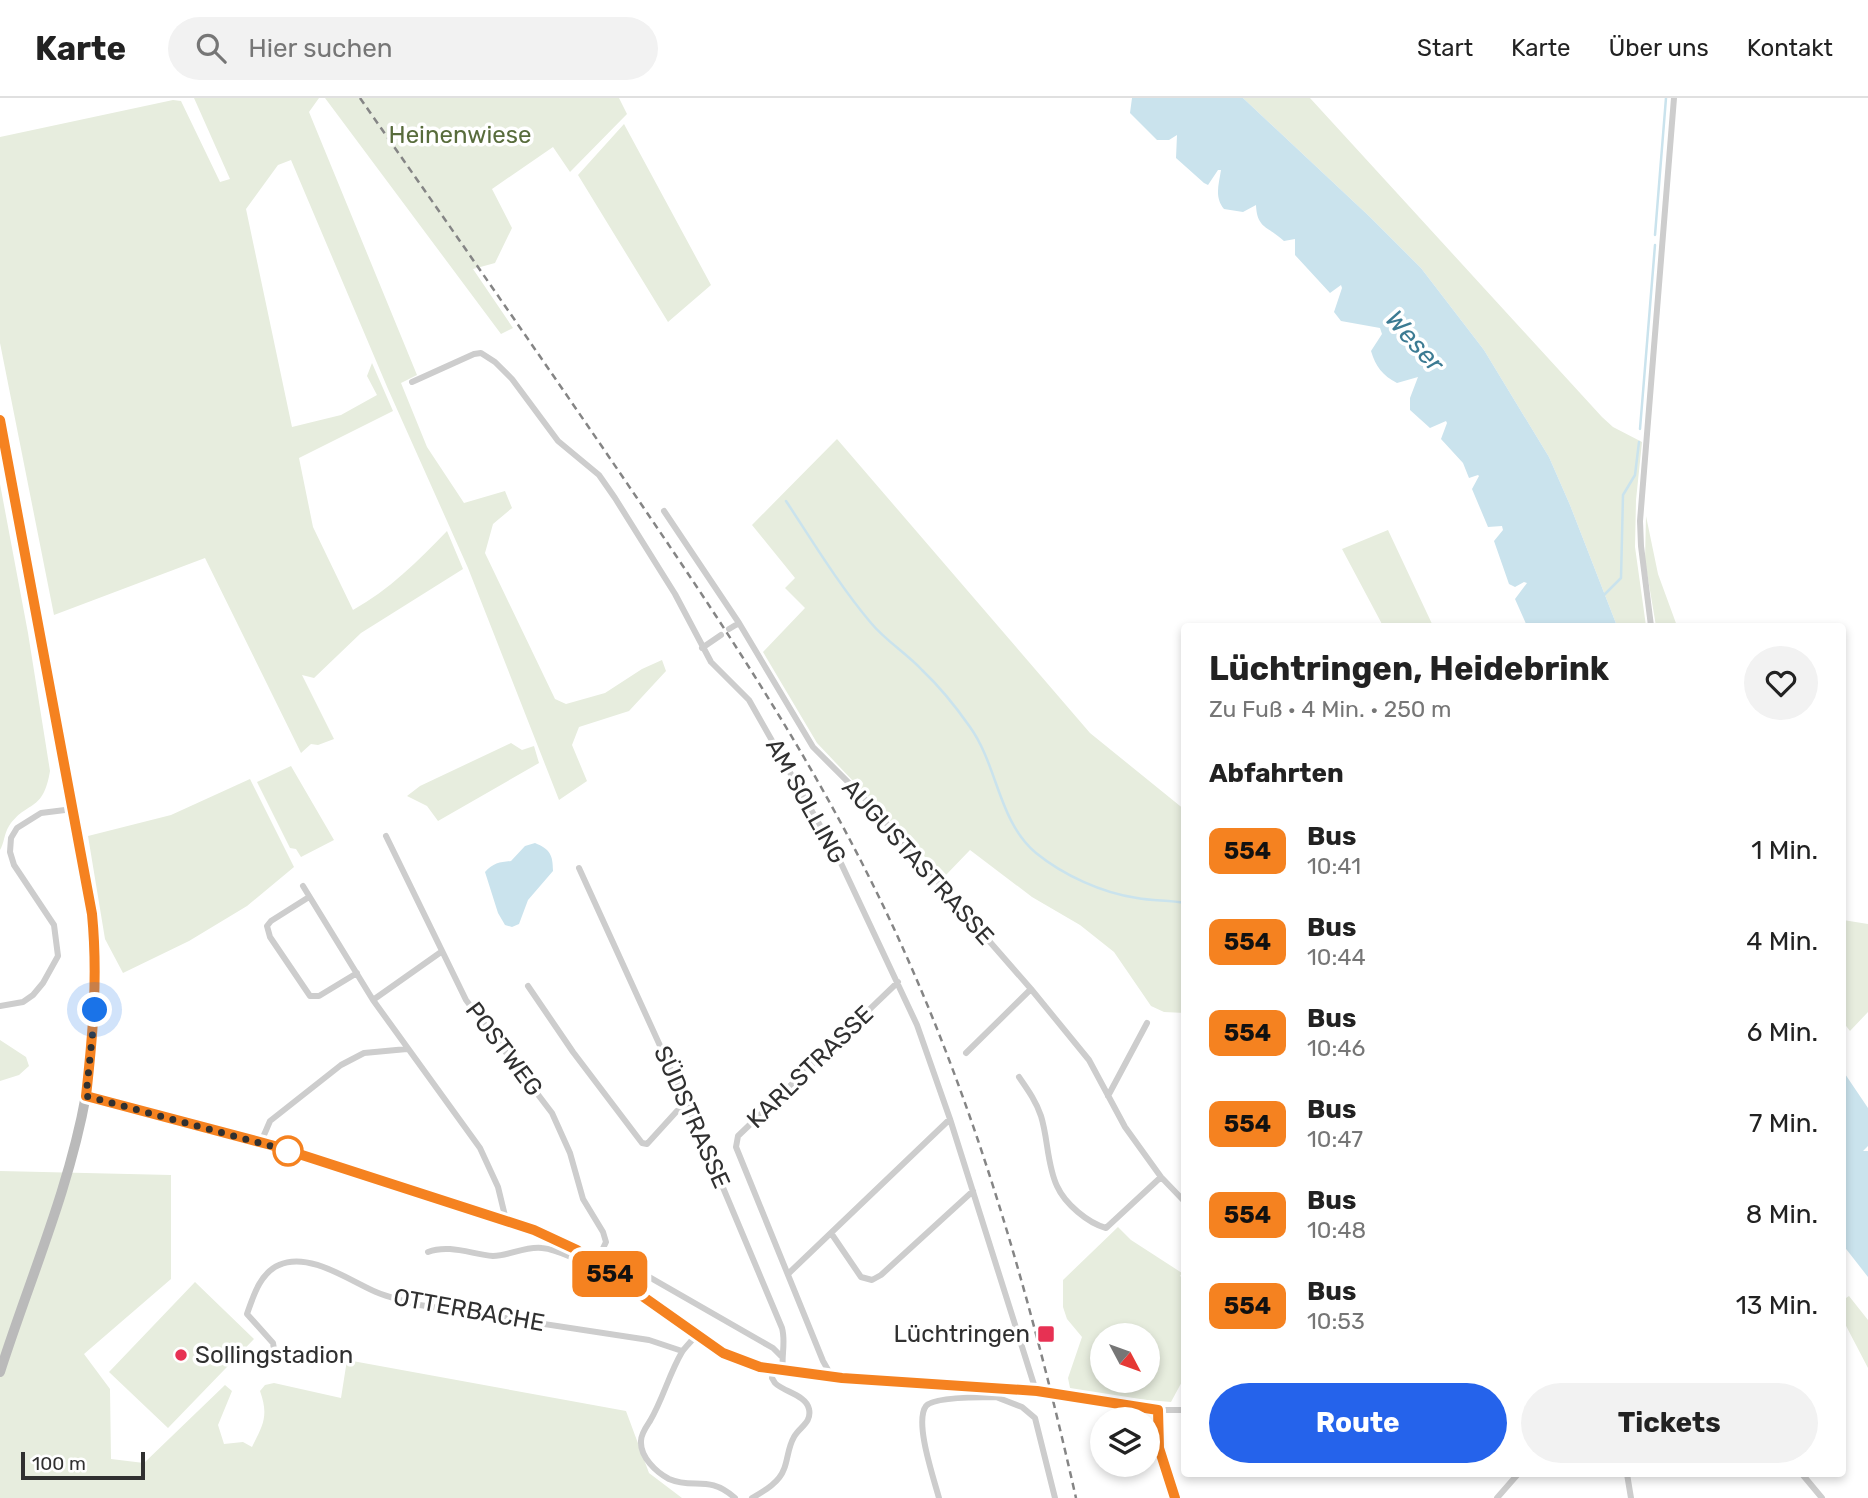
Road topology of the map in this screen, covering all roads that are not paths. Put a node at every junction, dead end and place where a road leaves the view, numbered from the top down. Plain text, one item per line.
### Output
1 (1674, 98) edge
2 (412, 382) dead end
3 (0, 421) edge
4 (664, 511) dead end
5 (740, 623) junction
6 (1651, 623) edge
7 (729, 629) dead end
8 (721, 635) dead end
9 (702, 648) junction
10 (73, 809) junction
11 (386, 836) dead end
12 (579, 868) dead end
13 (303, 886) dead end
14 (309, 897) junction
15 (442, 952) junction
16 (357, 973) junction
17 (898, 982) junction
18 (528, 986) dead end
19 (1031, 989) junction
20 (373, 1000) junction
21 (0, 1006) edge
22 (1146, 1023) dead end
23 (407, 1049) junction
24 (966, 1053) dead end
25 (1019, 1077) dead end
26 (86, 1096) junction
27 (1108, 1096) junction
28 (687, 1106) junction
29 (950, 1119) junction
30 (261, 1142) junction
31 (1161, 1177) junction
32 (973, 1191) junction
33 (1181, 1198) edge
34 (506, 1220) junction
35 (831, 1233) junction
36 (428, 1252) dead end
37 (587, 1258) junction
38 (616, 1258) dead end
39 (596, 1263) junction
40 (788, 1274) junction
41 (696, 1335) junction
42 (274, 1349) dead end
43 (682, 1351) junction
44 (781, 1356) junction
45 (773, 1370) junction
46 (783, 1371) junction
47 (0, 1372) edge
48 (808, 1373) tunnel mouth
49 (995, 1388) junction
50 (1037, 1391) junction
51 (996, 1398) junction
52 (1139, 1407) edge
53 (1160, 1410) edge
54 (1181, 1410) edge
55 (1160, 1451) edge
56 (1515, 1477) edge
57 (1628, 1477) edge
58 (1804, 1477) edge
59 (735, 1498) edge
60 (752, 1498) edge
61 (939, 1498) edge
62 (1055, 1498) edge
63 (1175, 1498) edge
64 (1497, 1498) edge
65 (1631, 1498) edge
66 (1822, 1498) edge

1 - 6 street
2 - 9 street, AM SOLLING
3 - 10 main road
4 - 5 street, AUGUSTASTRASSE
5 - 7 street
5 - 19 street, AUGUSTASTRASSE
8 - 9 street
9 - 17 street, AM SOLLING
10 - 21 street
10 - 26 main road
11 - 15 street, POSTWEG
12 - 28 street, SÜDSTRASSE
13 - 14 street
14 - 16 street
14 - 16 street
15 - 20 street
15 - 39 street, POSTWEG
16 - 20 street
17 - 29 street, AM SOLLING
17 - 40 street, KARLSTRASSE
18 - 28 street
19 - 24 street
19 - 27 street, AUGUSTASTRASSE
20 - 23 street
22 - 27 street
23 - 30 street
23 - 34 street
25 - 31 street
26 - 30 street
26 - 47 main road
27 - 31 street, AUGUSTASTRASSE
28 - 44 street, SÜDSTRASSE
29 - 32 street, AM SOLLING
29 - 35 street
30 - 34 street
31 - 33 street, AUGUSTASTRASSE
32 - 35 street
32 - 50 street, AM SOLLING
34 - 37 street
35 - 40 street
36 - 37 street
37 - 39 street
38 - 44 street
39 - 41 street
40 - 49 street
41 - 43 street
41 - 45 street
42 - 43 street, OTTERBACHE
43 - 59 street
44 - 46 street, SÜDSTRASSE
45 - 46 street
45 - 60 street
46 - 48 street
49 - 50 street
49 - 51 street
50 - 52 street
51 - 61 street
51 - 62 street
53 - 54 street
55 - 63 street
56 - 64 street
57 - 65 street
58 - 66 street

